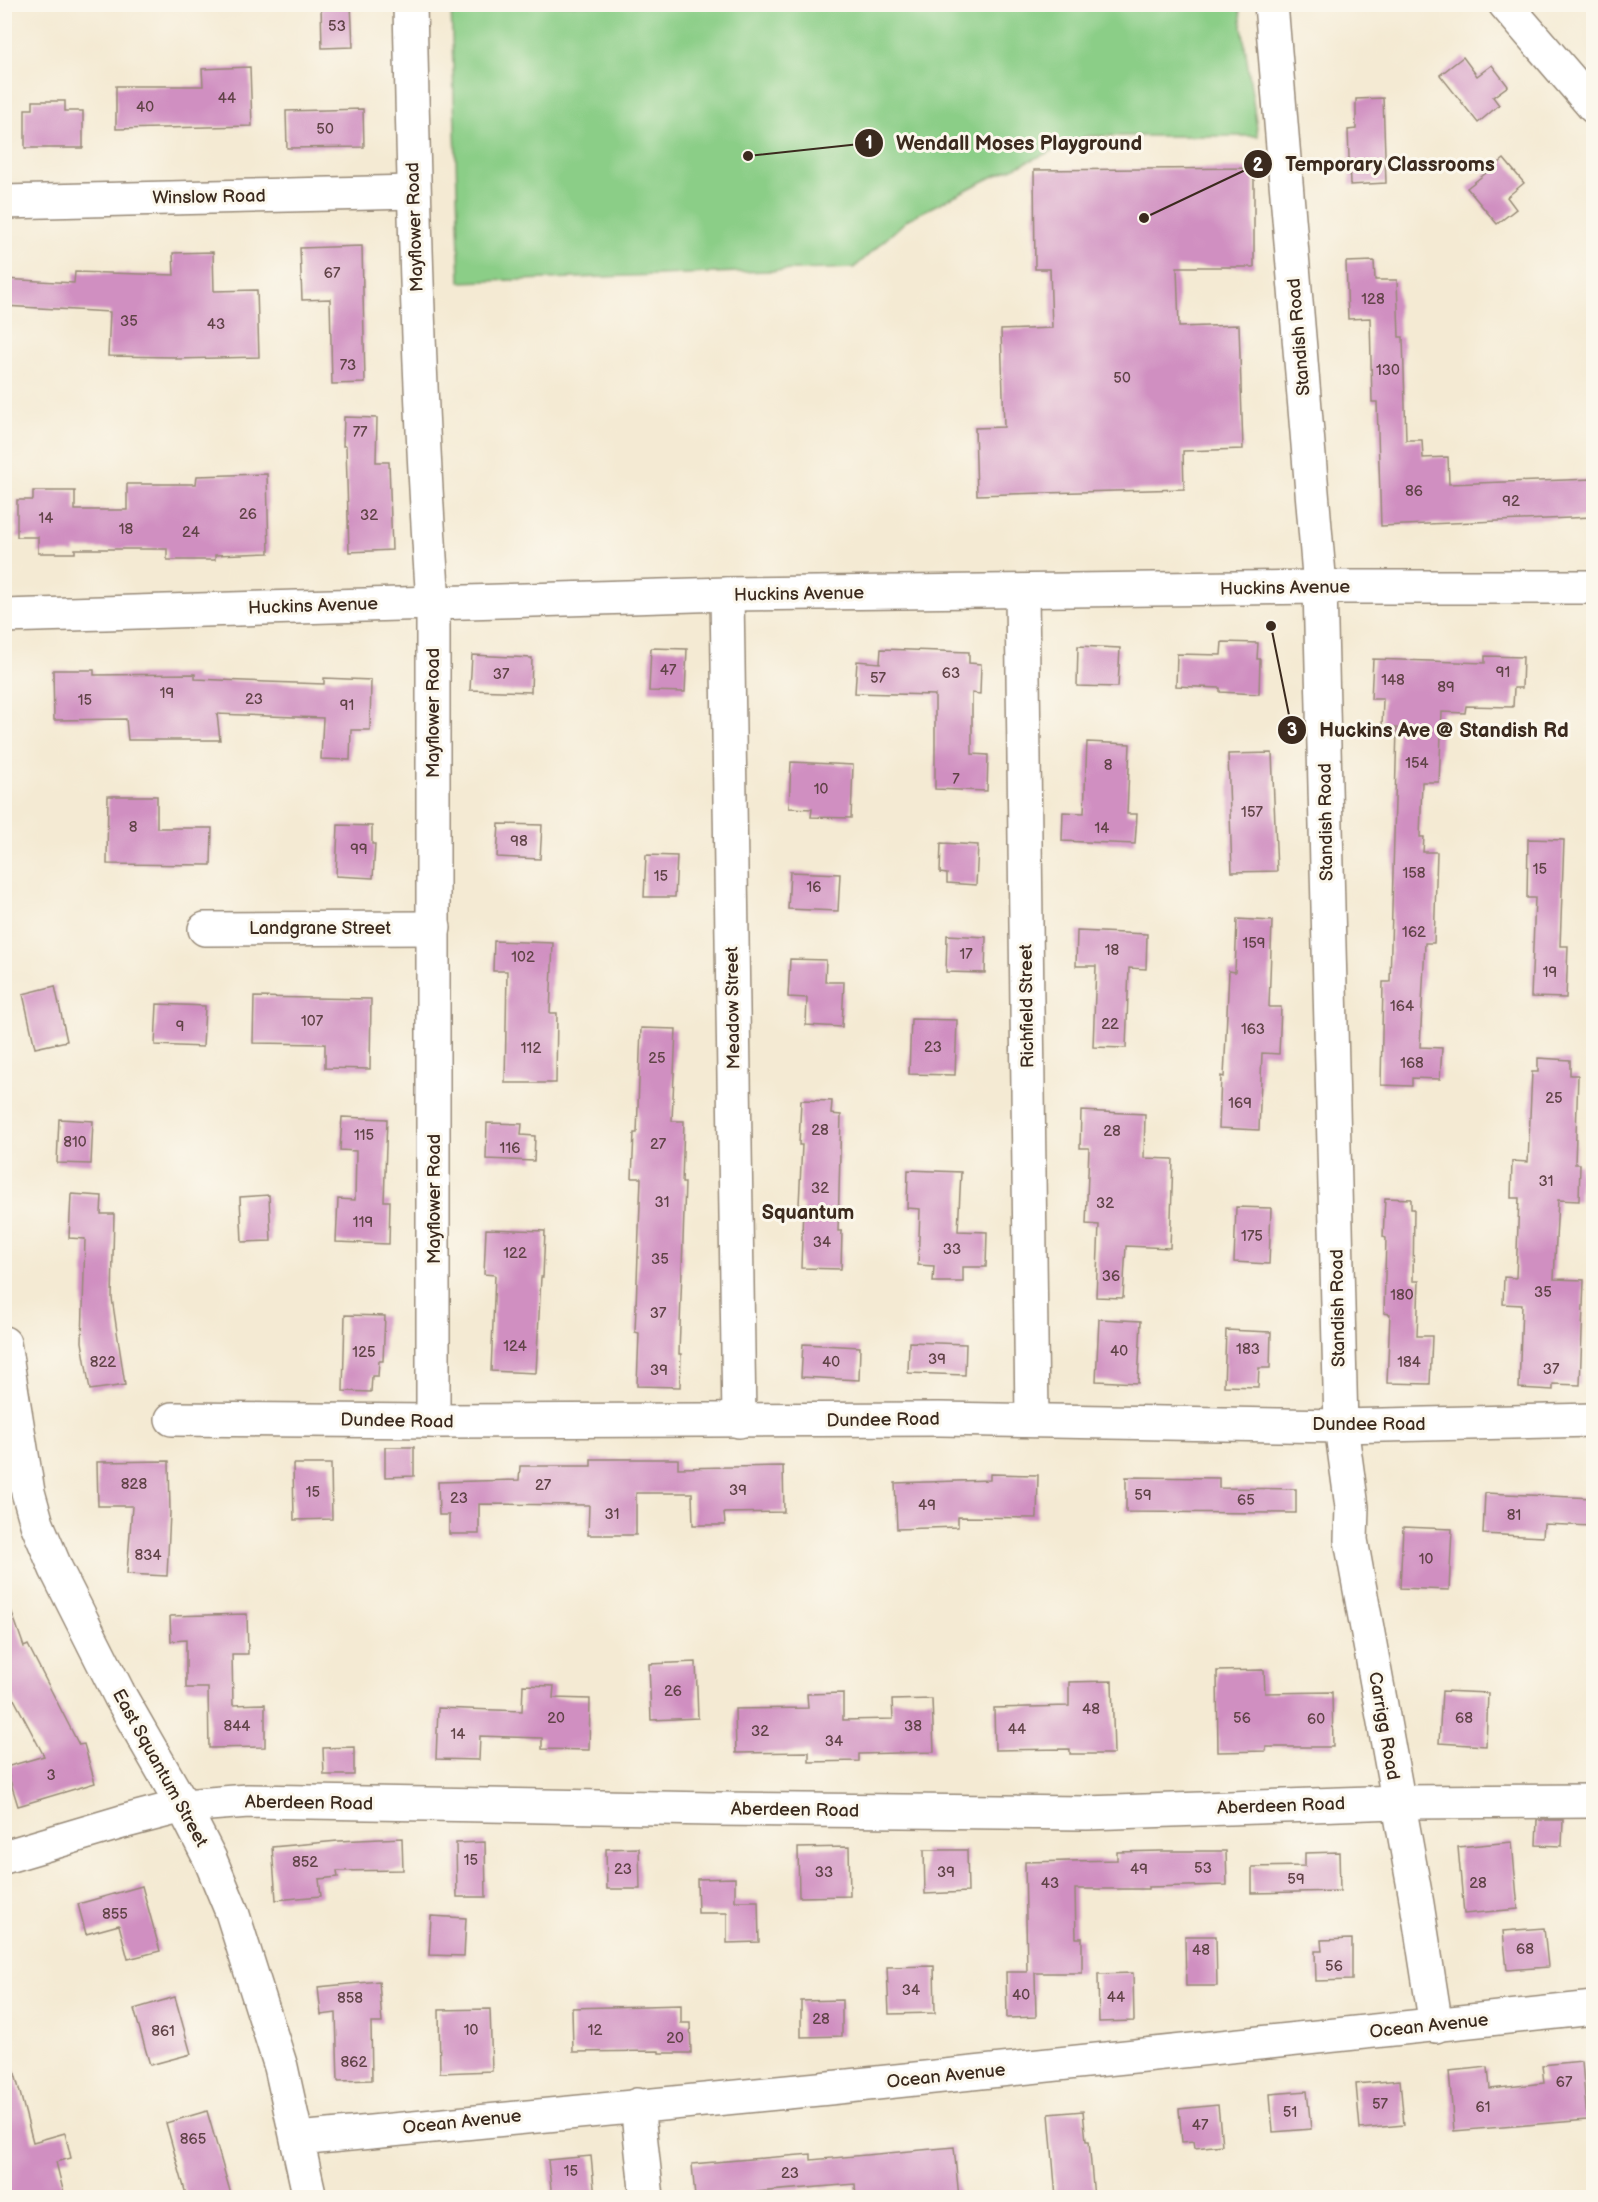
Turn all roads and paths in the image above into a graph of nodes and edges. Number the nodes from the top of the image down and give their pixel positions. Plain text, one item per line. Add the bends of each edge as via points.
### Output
1 (410, 4) edge
2 (1271, 4) edge
3 (1505, 4) edge
4 (1593, 107) edge
5 (413, 192) junction
6 (4, 202) edge
7 (1593, 586) edge
8 (1320, 587) junction
9 (1022, 592) junction
10 (727, 594) junction
11 (433, 602) junction
12 (4, 616) edge
13 (434, 927) junction
14 (205, 929) dead end
15 (4, 1342) edge
16 (172, 1419) dead end
17 (1032, 1420) junction
18 (1593, 1420) edge
19 (433, 1421) junction
20 (739, 1421) junction
21 (1341, 1426) junction
22 (1397, 1802) junction
23 (1593, 1802) edge
24 (183, 1806) junction
25 (4, 1857) edge
26 (1593, 2008) edge
27 (1436, 2026) junction
28 (637, 2105) junction
29 (298, 2139) junction
30 (310, 2198) edge
31 (647, 2198) edge

1 - 5 street, Mayflower Road
2 - 8 street, Standish Road
3 - 4 street
5 - 6 street, Winslow Road
5 - 11 street, Mayflower Road
7 - 8 street, Huckins Avenue
8 - 9 street, Huckins Avenue
8 - 21 street, Standish Road
9 - 10 street, Huckins Avenue
9 - 17 street, Richfield Street
10 - 11 street, Huckins Avenue
10 - 20 street, Meadow Street
11 - 12 street, Huckins Avenue
11 - 13 street, Mayflower Road
13 - 14 street, Landgrane Street
13 - 19 street, Mayflower Road
15 - 24 street, East Squantum Street via 28,1492 48,1553 120,1696
16 - 19 street, Dundee Road
17 - 20 street, Dundee Road
17 - 21 street, Dundee Road
18 - 21 street, Dundee Road
19 - 20 street, Dundee Road
21 - 22 street, Carrigg Road via 1353,1507 1351,1540
22 - 23 street, Aberdeen Road
22 - 24 street, Aberdeen Road via 1088,1813 248,1801
22 - 27 street, Carrigg Road
24 - 25 street, Aberdeen Road
24 - 29 street, East Squantum Street via 232,1912 281,2067
26 - 27 street, Ocean Avenue
27 - 28 street, Ocean Avenue
28 - 29 street, Ocean Avenue
28 - 31 street
29 - 30 street, East Squantum Street

